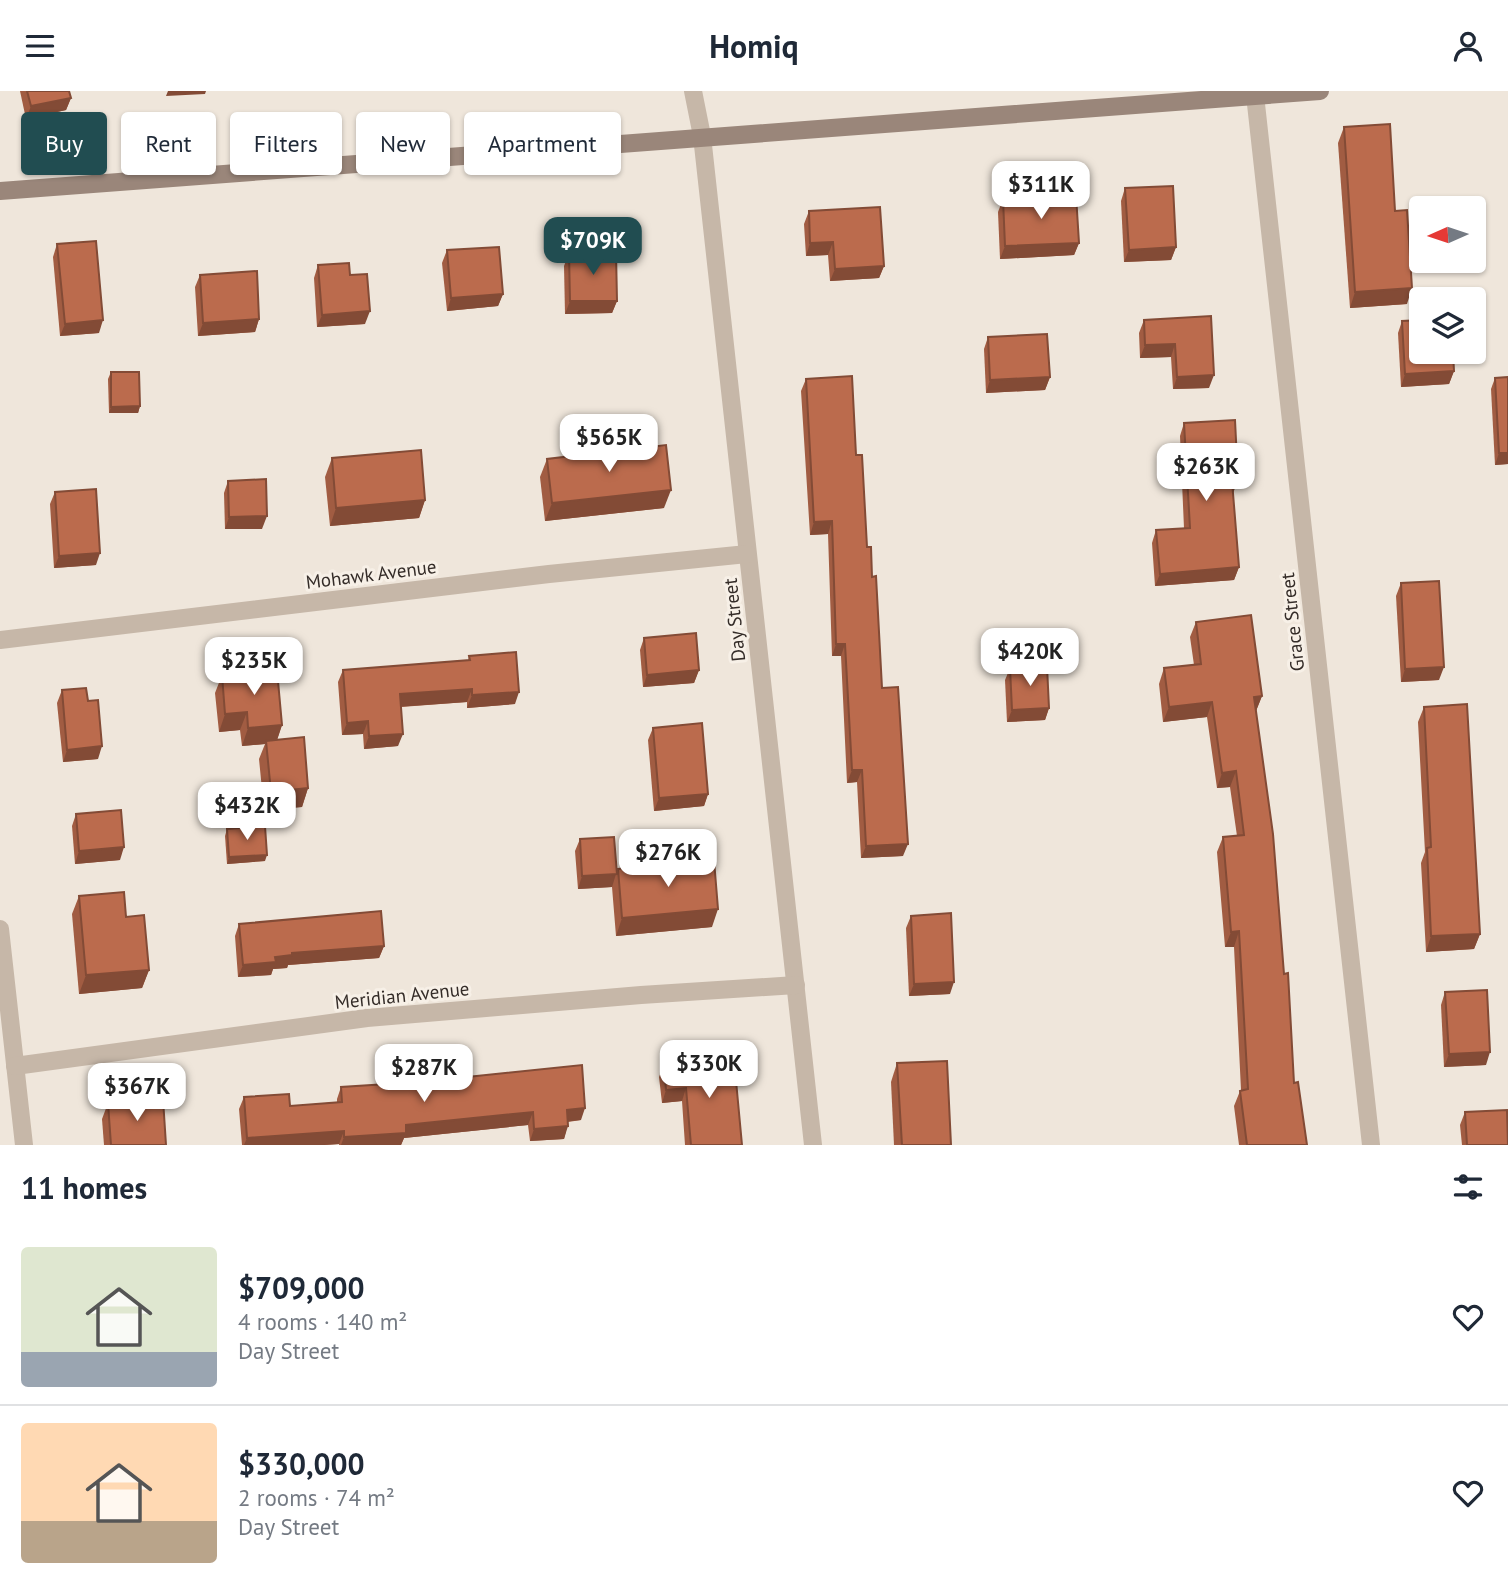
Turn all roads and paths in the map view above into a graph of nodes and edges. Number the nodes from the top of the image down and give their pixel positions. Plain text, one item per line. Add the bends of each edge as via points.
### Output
1 (693, 91) edge
2 (1320, 91) edge
3 (1255, 95) junction
4 (702, 137) junction
5 (0, 191) edge
6 (747, 554) junction
7 (0, 640) edge
8 (0, 929) edge
9 (796, 985) junction
10 (15, 1066) junction
11 (24, 1145) edge
12 (813, 1145) edge
13 (1371, 1145) edge

1 - 4 street, Day Street
2 - 3 main road
3 - 4 main road
3 - 13 street, Grace Street
4 - 5 main road
4 - 6 street, Day Street
6 - 7 street, Mohawk Avenue via 549,573
6 - 9 street, Day Street
8 - 10 street
9 - 10 street, Meridian Avenue via 367,1018
9 - 12 street, Day Street
10 - 11 street

